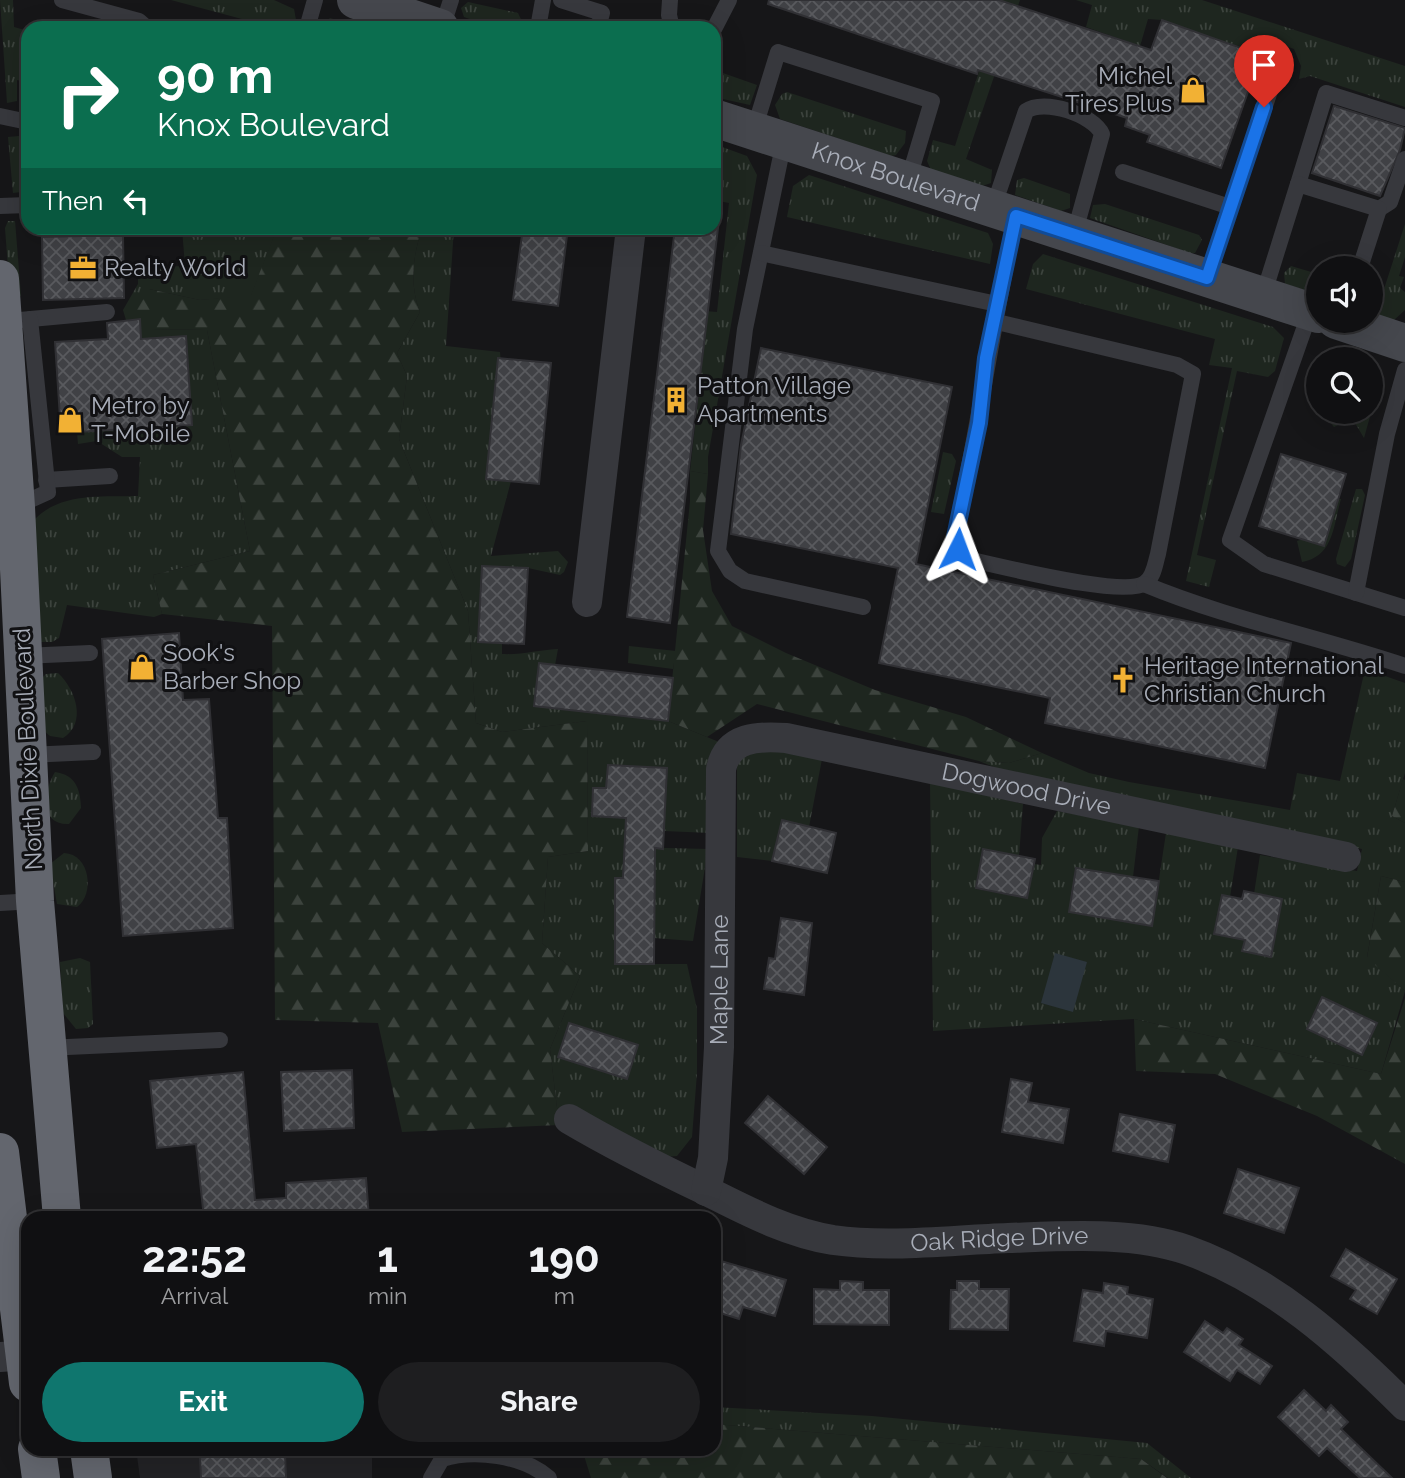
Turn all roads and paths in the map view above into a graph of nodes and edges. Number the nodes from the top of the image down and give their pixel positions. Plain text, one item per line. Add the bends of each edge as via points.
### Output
1 (62, 0) edge
2 (315, 0) edge
3 (356, 0) edge
4 (450, 0) edge
5 (543, 0) edge
6 (561, 0) edge
7 (670, 0) edge
8 (729, 0) edge
9 (117, 7) edge
10 (139, 21) edge
11 (309, 21) edge
12 (420, 21) edge
13 (443, 21) edge
14 (539, 21) edge
15 (600, 21) edge
16 (670, 21) edge
17 (718, 21) edge
18 (1273, 82) dead end
19 (0, 116) edge
20 (1405, 118) edge
21 (21, 120) edge
22 (721, 120) edge
23 (769, 136) junction
24 (1405, 159) edge
25 (1123, 172) dead end
26 (908, 181) junction
27 (1298, 184) junction
28 (21, 205) edge
29 (0, 206) edge
30 (1230, 208) junction
31 (1379, 209) junction
32 (1004, 213) junction
33 (630, 235) edge
34 (1073, 235) junction
35 (761, 253) junction
36 (1364, 256) edge
37 (1207, 278) junction
38 (0, 279) edge
39 (1262, 296) junction
40 (997, 304) junction
41 (1306, 310) edge
42 (107, 312) dead end
43 (11, 321) edge
44 (993, 321) junction
45 (1323, 333) edge
46 (1375, 333) edge
47 (1405, 343) edge
48 (1405, 370) edge
49 (18, 449) edge
50 (110, 477) dead end
51 (46, 480) junction
52 (8, 507) edge
53 (1144, 584) junction
54 (1356, 593) junction
55 (587, 602) dead end
56 (863, 607) dead end
57 (1405, 608) edge
58 (90, 653) dead end
59 (23, 656) junction
60 (1405, 666) edge
61 (93, 752) dead end
62 (28, 755) junction
63 (721, 769) joint
64 (1346, 857) dead end
65 (18, 902) edge
66 (220, 1041) dead end
67 (46, 1048) junction
68 (569, 1119) dead end
69 (0, 1152) edge
70 (706, 1191) junction
71 (2, 1198) edge
72 (61, 1211) edge
73 (20, 1362) edge
74 (1405, 1406) edge
75 (38, 1456) edge
76 (90, 1456) edge
77 (452, 1456) edge
78 (490, 1456) edge
79 (41, 1478) edge
80 (93, 1478) edge
81 (432, 1478) edge
82 (549, 1478) edge

1 - 9 lane
2 - 11 lane
3 - 12 main road
4 - 13 lane
5 - 14 lane
6 - 15 lane via 602,13
7 - 16 lane
8 - 17 lane
9 - 10 lane
18 - 30 lane
19 - 21 lane
20 - 27 lane via 1326,93
22 - 23 main road, Knox Boulevard
23 - 26 main road, Knox Boulevard
23 - 26 lane via 778,52 932,101
23 - 35 lane
24 - 31 lane via 1390,202
25 - 30 lane
26 - 32 main road, Knox Boulevard
27 - 31 lane
27 - 39 lane
28 - 29 lane
30 - 37 lane
31 - 36 lane
32 - 34 main road, Knox Boulevard
32 - 34 lane via 1026,111 1034,105 1048,106 1088,118 1098,124 1102,134
32 - 40 lane
33 - 55 street
34 - 37 main road, Knox Boulevard
35 - 40 lane
35 - 56 lane via 745,329 718,551 730,571 745,581
37 - 39 main road, Knox Boulevard
38 - 43 highway, North Dixie Boulevard
39 - 41 main road, Knox Boulevard
40 - 44 lane
42 - 43 lane
43 - 49 highway, North Dixie Boulevard
44 - 53 lane via 979,423 955,537 958,549 976,561 1119,589
44 - 53 lane via 1177,365 1193,374 1158,554 1152,577
45 - 54 lane via 1230,540 1264,564
46 - 47 main road, Knox Boulevard
48 - 54 lane via 1387,434
49 - 51 lane
49 - 52 highway, North Dixie Boulevard
50 - 51 lane
51 - 52 lane via 48,492
52 - 59 highway, North Dixie Boulevard
53 - 60 lane via 1186,602
54 - 57 lane
58 - 59 lane
59 - 62 highway, North Dixie Boulevard
61 - 62 lane
62 - 65 highway, North Dixie Boulevard
63 - 64 street, Dogwood Drive via 730,748 744,740 786,738
63 - 70 street, Maple Lane via 719,1047 713,1157
65 - 67 highway, North Dixie Boulevard
66 - 67 lane
67 - 72 highway, North Dixie Boulevard
68 - 70 street, Oak Ridge Drive
69 - 71 highway
70 - 74 street, Oak Ridge Drive via 778,1226 835,1240 1057,1236 1122,1238 1185,1249 1270,1291 1323,1331
71 - 73 highway
75 - 79 highway
76 - 80 highway
77 - 81 lane via 442,1459
78 - 82 lane via 538,1468

